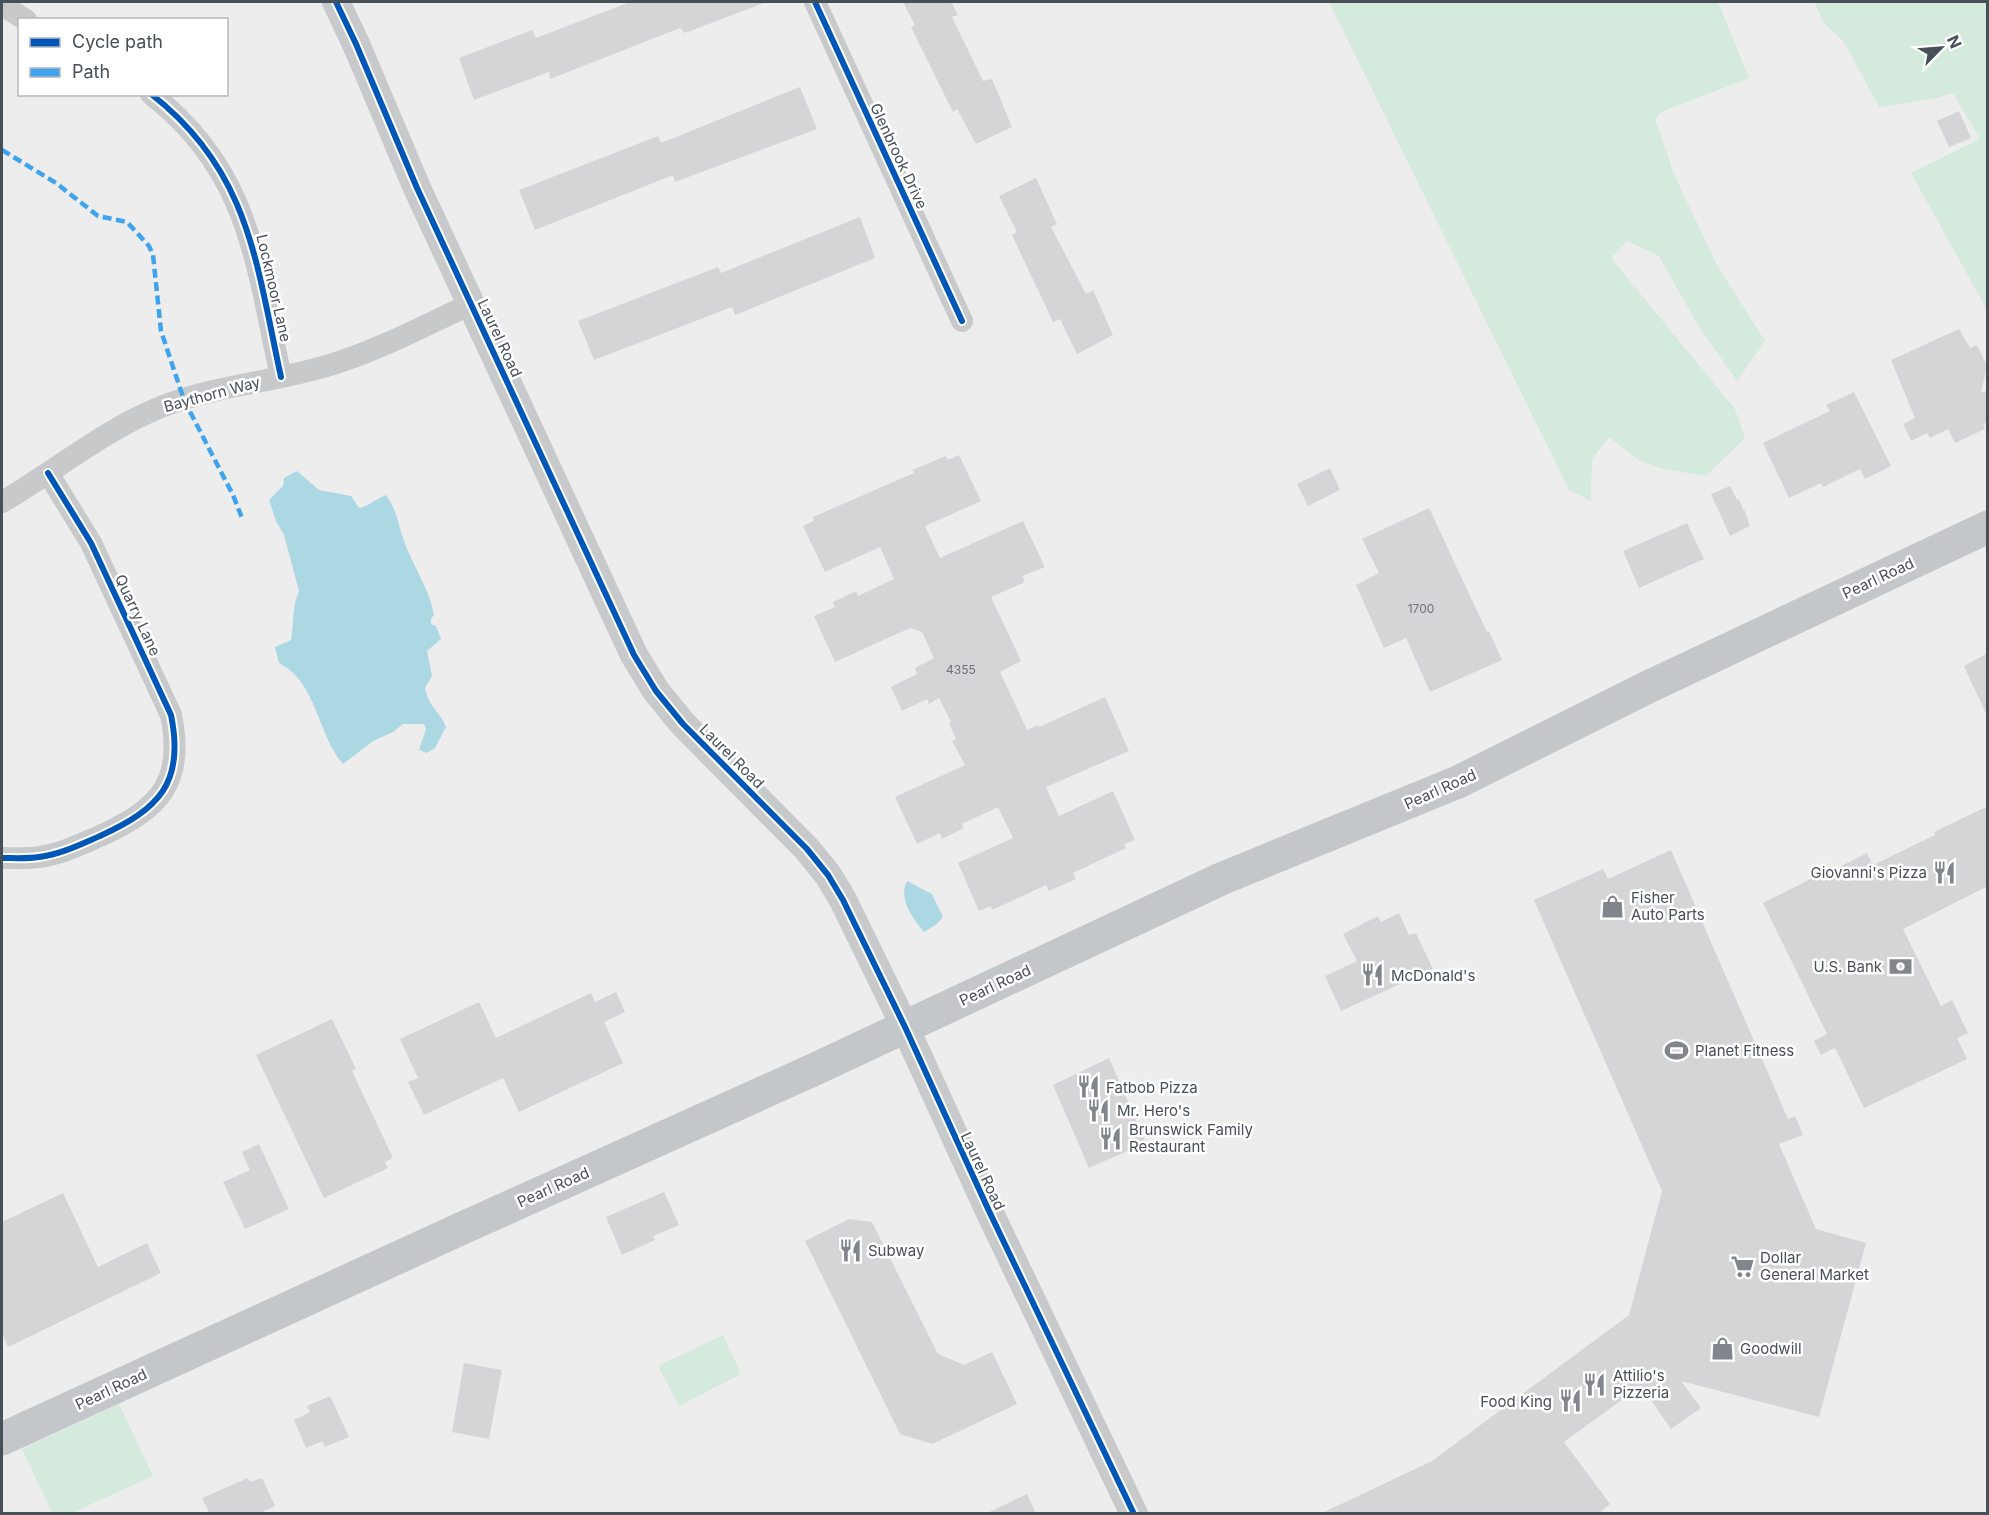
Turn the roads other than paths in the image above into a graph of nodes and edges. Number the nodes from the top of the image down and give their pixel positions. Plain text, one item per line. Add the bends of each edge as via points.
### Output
1 (336, 2) edge
2 (815, 2) edge
3 (2, 5) edge
4 (23, 18) edge
5 (154, 96) edge
6 (471, 304) junction
7 (962, 321) dead end
8 (282, 377) junction
9 (48, 473) junction
10 (2, 502) edge
11 (1988, 527) edge
12 (2, 858) edge
13 (905, 1027) junction
14 (2, 1439) edge
15 (1134, 1514) edge

1 - 6 street, Laurel Road
2 - 7 street, Glenbrook Drive
3 - 4 street
5 - 8 street, Lockmoor Lane via 196,135 235,197 253,249
6 - 8 street, Baythorn Way via 371,350
6 - 13 street, Laurel Road via 634,655 682,724 828,875
8 - 9 street, Baythorn Way via 162,407 129,422
9 - 10 street, Baythorn Way
9 - 12 street, Quarry Lane via 91,543 171,715 175,757 160,795 128,823 63,852 36,858
11 - 13 main road, Pearl Road via 1458,782 1221,879
13 - 14 main road, Pearl Road
13 - 15 street, Laurel Road via 988,1211

